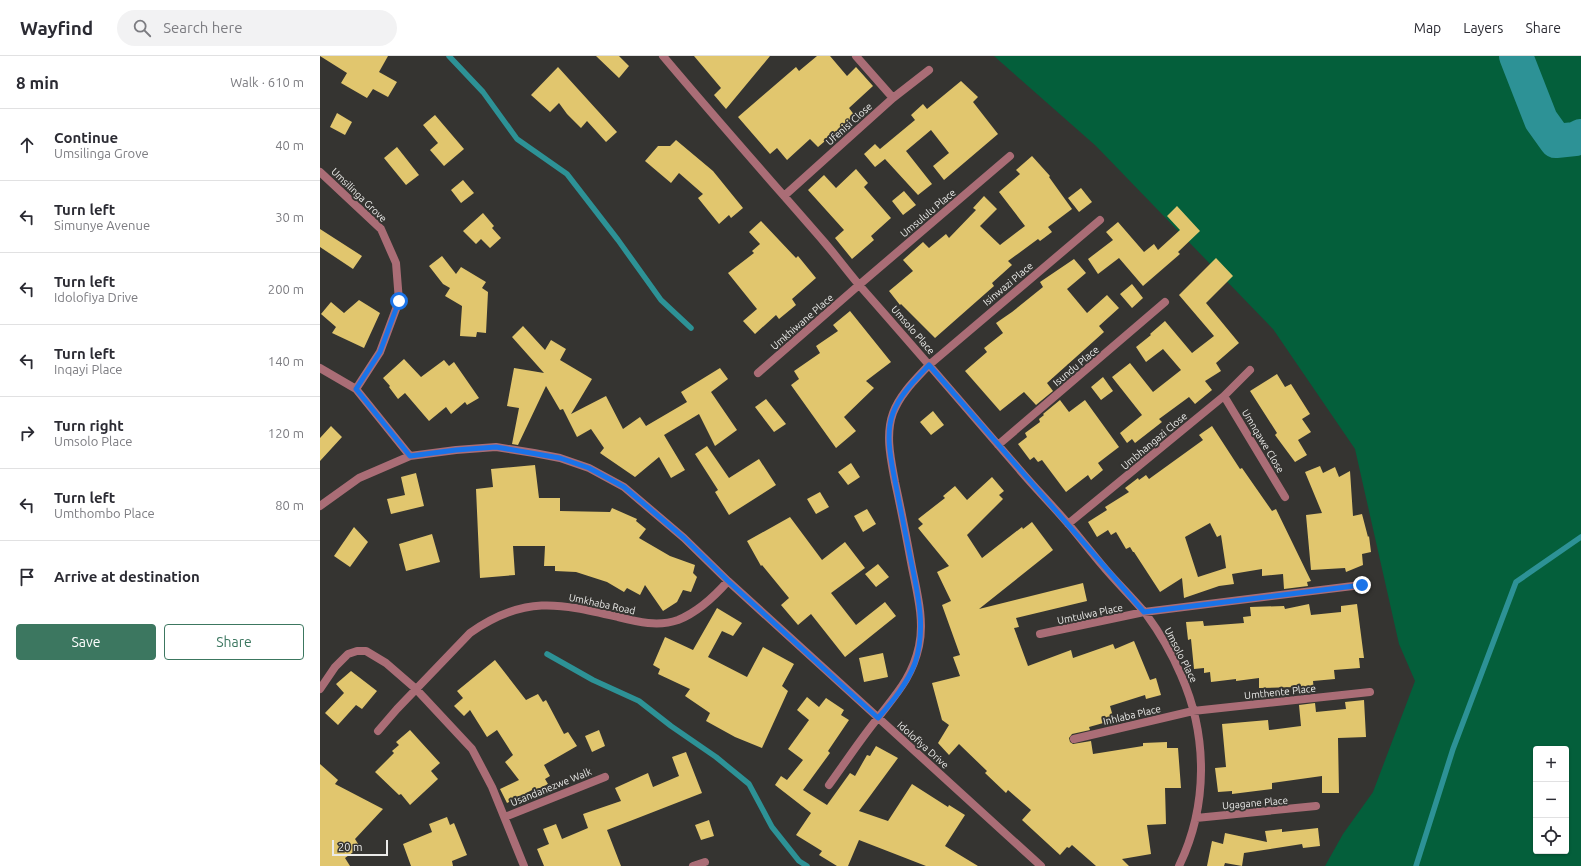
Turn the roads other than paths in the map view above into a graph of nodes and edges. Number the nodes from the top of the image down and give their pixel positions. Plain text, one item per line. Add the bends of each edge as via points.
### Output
1 (663, 56) edge
2 (856, 56) edge
3 (929, 70) dead end
4 (893, 98) junction
5 (1010, 156) dead end
6 (320, 172) edge
7 (784, 196) junction
8 (1100, 220) dead end
9 (859, 285) junction
10 (1165, 302) dead end
11 (929, 365) junction
12 (320, 368) edge
13 (1250, 370) dead end
14 (758, 374) dead end
15 (356, 389) junction
16 (1224, 396) junction
17 (998, 445) junction
18 (410, 456) junction
19 (1284, 496) dead end
20 (320, 506) edge
21 (1068, 524) junction
22 (728, 581) junction
23 (1362, 585) dead end
24 (1144, 612) junction
25 (1040, 634) dead end
26 (320, 689) edge
27 (416, 689) junction
28 (1370, 692) dead end
29 (1194, 711) junction
30 (878, 718) junction
31 (378, 731) dead end
32 (1074, 739) dead end
33 (605, 776) dead end
34 (829, 785) dead end
35 (1316, 806) dead end
36 (505, 817) junction
37 (1196, 818) junction
38 (705, 862) dead end
39 (524, 866) edge
40 (693, 866) edge
41 (1041, 866) edge
42 (1179, 866) edge

1 - 7 street, Umsolo Place
2 - 4 street
3 - 4 street, Ufenisi Close
4 - 7 street, Ufenisi Close
5 - 9 street, Umsululu Place
6 - 15 street, Umsilinga Grove via 381,229 396,264 399,301 380,352
7 - 9 street, Umsolo Place
8 - 11 street, Isinwazi Place
9 - 11 street, Umsolo Place
9 - 14 street, Umkhiwane Place
10 - 17 street, Isundu Place
11 - 17 street, Umsolo Place
11 - 30 street, Isinwazi Place via 911,384 893,414 889,446 919,602 919,645 914,664 904,684
12 - 15 street
13 - 16 street, Umbhangazi Close
15 - 18 street
16 - 19 street, Umnqawe Close
16 - 21 street, Umbhangazi Close
17 - 21 street, Umsolo Place
18 - 20 street, Idolofiya Drive via 359,478
18 - 22 street, Idolofiya Drive via 496,447 560,458 589,468 624,487 684,538
21 - 24 street, Umsolo Place
22 - 27 street, Umkhaba Road via 714,597 695,611 678,620 664,623 642,623 552,605 530,605 507,612 470,633
22 - 30 street, Idolofiya Drive
23 - 24 street, Umtulwa Place
24 - 25 street, Umtulwa Place
24 - 29 street, Umsolo Place via 1172,656
26 - 27 street via 335,667 348,654 356,651 366,651 374,655
27 - 31 street, Umkhaba Road
27 - 36 street via 472,750
28 - 29 street, Umthente Place
29 - 32 street, Inhlaba Place
29 - 37 street, Umsolo Place via 1202,777
30 - 34 street, Isinwazi Place
30 - 41 street, Idolofiya Drive
33 - 36 street, Usandanezwe Walk
35 - 37 street, Ugagane Place
36 - 39 street
37 - 42 street, Umsolo Place via 1188,847
38 - 40 street

